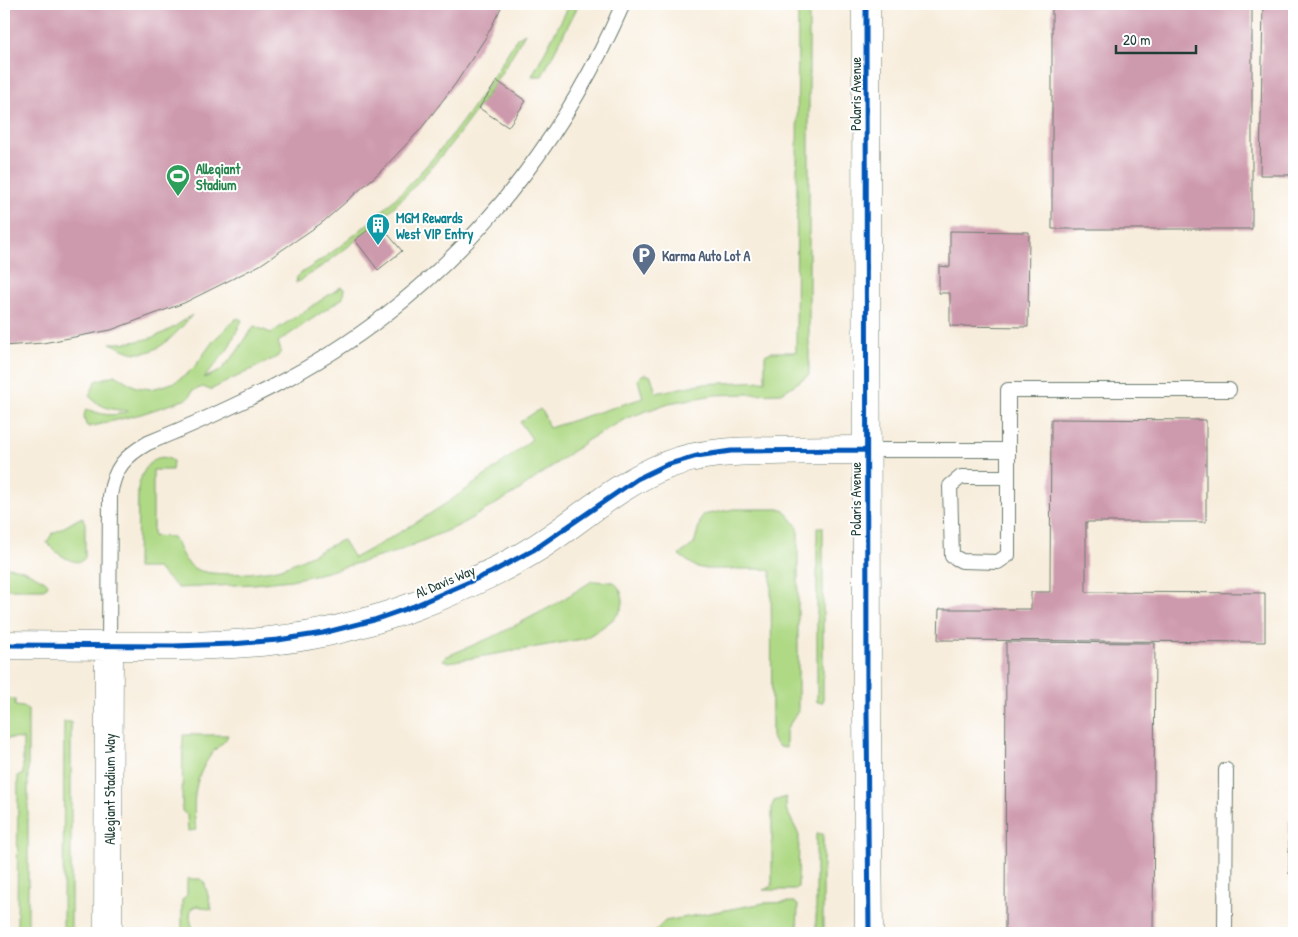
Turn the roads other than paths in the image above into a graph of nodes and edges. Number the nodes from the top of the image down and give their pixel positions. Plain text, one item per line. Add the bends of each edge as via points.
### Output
1 (623, 4) edge
2 (866, 4) edge
3 (1229, 390) dead end
4 (866, 450) junction
5 (1008, 450) junction
6 (1007, 477) junction
7 (4, 645) edge
8 (109, 646) junction
9 (1226, 770) dead end
10 (108, 933) edge
11 (869, 933) edge
12 (1225, 933) edge

1 - 8 lane via 588,76 537,159 480,227 439,269 384,316 346,343 254,396 148,443 124,460 112,483 110,496
2 - 4 street, Polaris Avenue
3 - 5 lane via 1008,390
4 - 5 lane
4 - 8 street, Al Davis Way via 731,451 666,465 637,478 536,549 453,591 374,620 278,640
4 - 11 street, Polaris Avenue
5 - 6 lane
6 - 6 lane via 1008,555 998,562 962,561 952,556 950,486 961,477
7 - 8 street, Al Davis Way
8 - 10 street, Allegiant Stadium Way
9 - 12 lane

